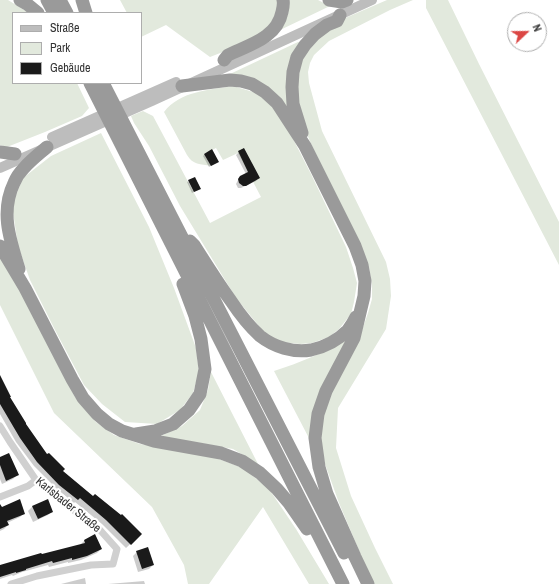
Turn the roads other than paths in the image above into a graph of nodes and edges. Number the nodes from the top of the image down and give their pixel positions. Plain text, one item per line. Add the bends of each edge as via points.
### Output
1 (20, 0) edge
2 (47, 0) edge
3 (60, 0) edge
4 (82, 0) edge
5 (283, 0) edge
6 (329, 0) edge
7 (347, 0) edge
8 (360, 0) edge
9 (372, 0) edge
10 (37, 12) edge
11 (53, 12) edge
12 (66, 12) edge
13 (86, 12) edge
14 (340, 15) junction
15 (224, 60) junction
16 (91, 84) edge
17 (103, 84) edge
18 (182, 86) junction
19 (107, 103) junction
20 (118, 126) junction
21 (305, 146) junction
22 (47, 147) junction
23 (0, 152) edge
24 (15, 154) junction
25 (0, 160) edge
26 (0, 168) edge
27 (177, 229) junction
28 (0, 246) edge
29 (172, 246) junction
30 (25, 288) junction
31 (362, 309) junction
32 (0, 426) edge
33 (134, 434) junction
34 (36, 480) junction
35 (0, 497) edge
36 (335, 568) junction
37 (11, 584) edge
38 (343, 584) edge
39 (359, 584) edge
40 (368, 584) edge

1 - 10 highway
2 - 11 highway
3 - 12 highway
4 - 13 highway
5 - 15 highway via 281,18 274,30 262,39 228,55
6 - 7 highway
8 - 15 main road via 230,60
9 - 14 main road
14 - 18 main road
14 - 21 highway via 337,21 315,34 297,57 293,72 293,104
15 - 24 main road
16 - 19 highway
17 - 19 highway
18 - 21 highway via 230,80 252,84 278,103
18 - 22 main road
19 - 20 highway
20 - 27 highway
20 - 29 highway
21 - 31 highway via 362,265 365,281
22 - 26 main road
22 - 30 highway via 16,178 7,203 8,234
23 - 24 highway
24 - 25 main road
27 - 31 highway via 194,245 242,316 260,336 275,346 306,351 321,348 348,329
27 - 39 highway
28 - 30 highway
29 - 33 highway via 172,262 195,316 201,339 205,369 200,394 189,410 173,424
29 - 36 highway
30 - 33 highway via 83,398 109,424
31 - 40 highway via 354,338 326,391 318,414 315,438 319,467 327,494
32 - 34 street, Karlsbader Straße
33 - 36 highway via 154,441 221,453 242,461 277,489
34 - 35 street via 28,486
34 - 37 street, Karlsbader Straße via 100,530 117,549 113,564 91,565
36 - 38 highway

